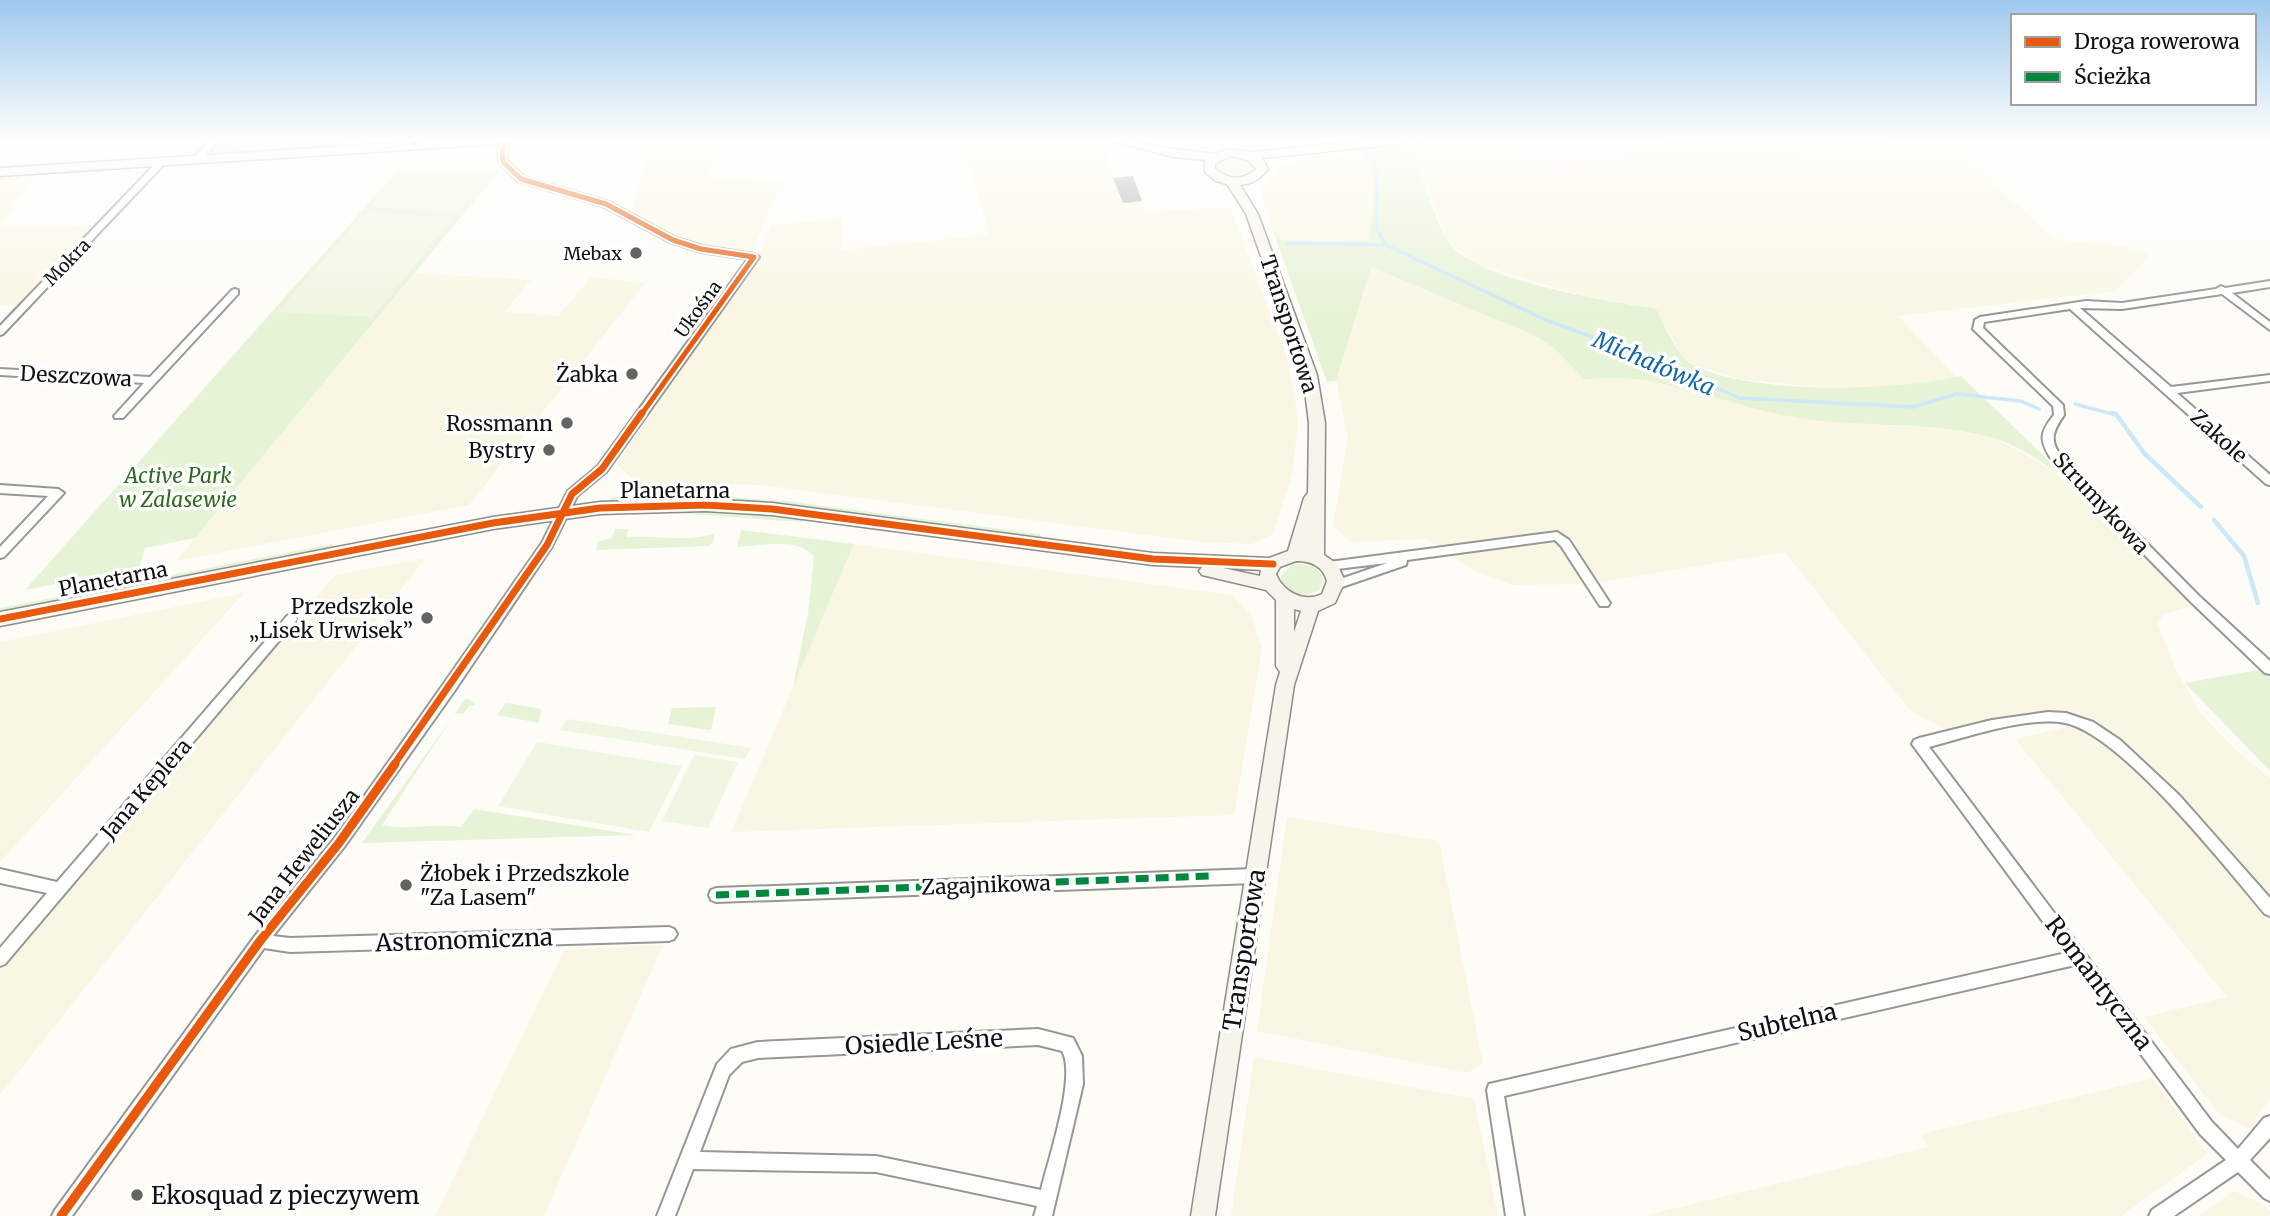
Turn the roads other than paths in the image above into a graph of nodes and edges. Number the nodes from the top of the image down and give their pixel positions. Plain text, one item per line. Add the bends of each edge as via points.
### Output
1 (129, 197) edge
2 (580, 197) edge
3 (1242, 197) edge
4 (1249, 197) edge
5 (1251, 210) junction
6 (2270, 284) edge
7 (2221, 289) junction
8 (235, 292) dead end
9 (2073, 306) junction
10 (2270, 327) edge
11 (0, 332) edge
12 (0, 372) edge
13 (2270, 378) edge
14 (152, 380) junction
15 (2169, 391) junction
16 (119, 416) dead end
17 (1317, 481) junction
18 (2270, 481) edge
19 (0, 489) edge
20 (565, 512) junction
21 (0, 554) edge
22 (1295, 555) junction
23 (1417, 557) junction
24 (1153, 559) junction
25 (1322, 562) junction
26 (1273, 564) junction
27 (1270, 584) junction
28 (1336, 585) junction
29 (1285, 600) junction
30 (1604, 603) dead end
31 (1312, 604) junction
32 (0, 619) edge
33 (291, 619) dead end
34 (2270, 669) edge
35 (1285, 685) junction
36 (0, 876) edge
37 (1255, 876) junction
38 (61, 889) junction
39 (716, 895) dead end
40 (2270, 909) edge
41 (669, 933) dead end
42 (260, 941) junction
43 (2080, 957) junction
44 (0, 959) edge
45 (1496, 1090) joint
46 (2270, 1124) edge
47 (687, 1160) junction
48 (2240, 1161) junction
49 (2270, 1192) edge
50 (1045, 1208) edge
51 (61, 1216) edge
52 (666, 1216) edge
53 (1203, 1216) edge
54 (1515, 1216) edge
55 (2158, 1216) edge

1 - 11 street, Mokra
2 - 20 street, Ukośna via 684,245 754,257 602,469 572,494
3 - 5 street, Transportowa
4 - 5 street, Transportowa
5 - 17 street, Transportowa via 1310,375 1317,424
6 - 7 street, Strumykowa
7 - 9 street, Strumykowa via 2122,306
7 - 10 street
8 - 14 street, Deszczowa
9 - 15 street, Zakole
9 - 34 street, Strumykowa via 1980,320 1978,329 2058,405 2059,415 2046,429 2045,442 2057,459
12 - 14 street, Deszczowa
13 - 15 street, Zakole
14 - 16 street, Deszczowa
15 - 18 street, Zakole
17 - 22 street, Transportowa
17 - 25 street, Transportowa
19 - 21 street via 58,493
20 - 24 street, Planetarna via 648,505 729,506
20 - 32 street, Planetarna
20 - 42 street, Jana Heweliusza via 527,575 339,843
22 - 25 street
22 - 26 street
23 - 25 street
23 - 28 street
23 - 30 street via 1557,536
24 - 26 street, Planetarna
24 - 27 street, Planetarna
25 - 28 street via 1334,573
26 - 27 street
27 - 29 street
28 - 31 street via 1326,599
29 - 31 street
29 - 35 street, Transportowa
31 - 35 street, Transportowa
33 - 38 street, Jana Keplera
35 - 37 street, Transportowa
36 - 38 street
37 - 39 street, Zagajnikowa
37 - 53 street, Transportowa
38 - 44 street, Jana Keplera
40 - 43 street, Romantyczna via 2128,755 2089,726 2069,718 2050,718 2000,724 1919,744
41 - 42 street, Astronomiczna via 290,946
42 - 51 street, Jana Heweliusza
43 - 45 street, Subtelna
43 - 48 street, Romantyczna via 2206,1128
45 - 54 street
46 - 48 street
47 - 50 street, Osiedle Leśne via 876,1164
47 - 50 street, Osiedle Leśne via 723,1070 730,1060 747,1052 1050,1038 1071,1049 1076,1066
47 - 52 street, Osiedle Leśne
48 - 49 street, Romantyczna
48 - 55 street

